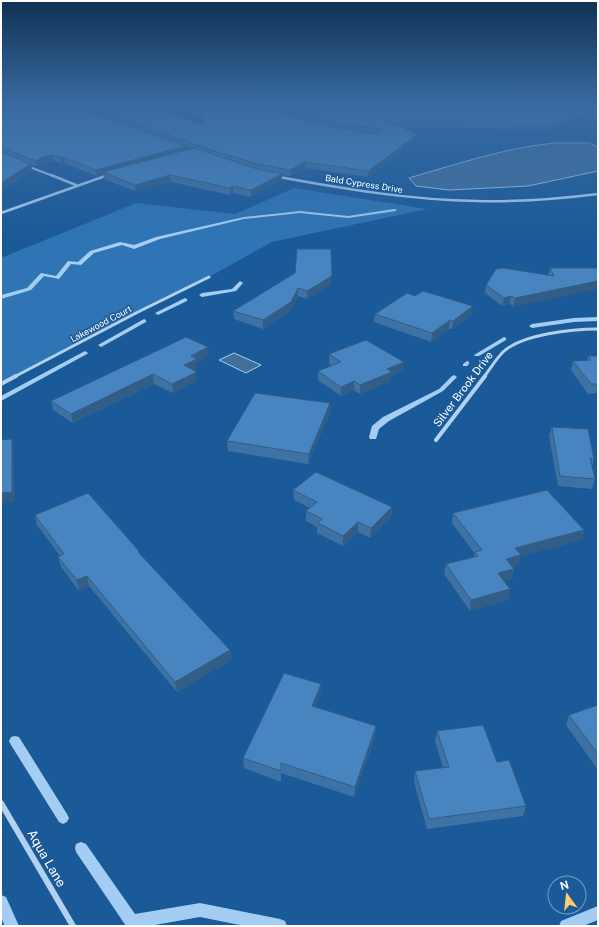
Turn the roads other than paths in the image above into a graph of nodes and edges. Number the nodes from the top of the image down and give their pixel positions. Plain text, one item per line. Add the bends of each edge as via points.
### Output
1 (23, 164) edge
2 (113, 173) edge
3 (278, 177) edge
4 (77, 185) junction
5 (598, 194) edge
6 (1, 213) edge
7 (209, 278) dead end
8 (598, 329) edge
9 (1, 384) edge
10 (436, 440) dead end
11 (1, 803) edge
12 (73, 926) edge

1 - 4 street
2 - 4 street
3 - 5 street, Bald Cypress Drive via 376,194 447,201 522,201
4 - 6 street
7 - 9 street, Lakewood Court
8 - 10 street, Silver Brook Drive via 576,329 545,335 520,342 503,352
11 - 12 street, Aqua Lane

